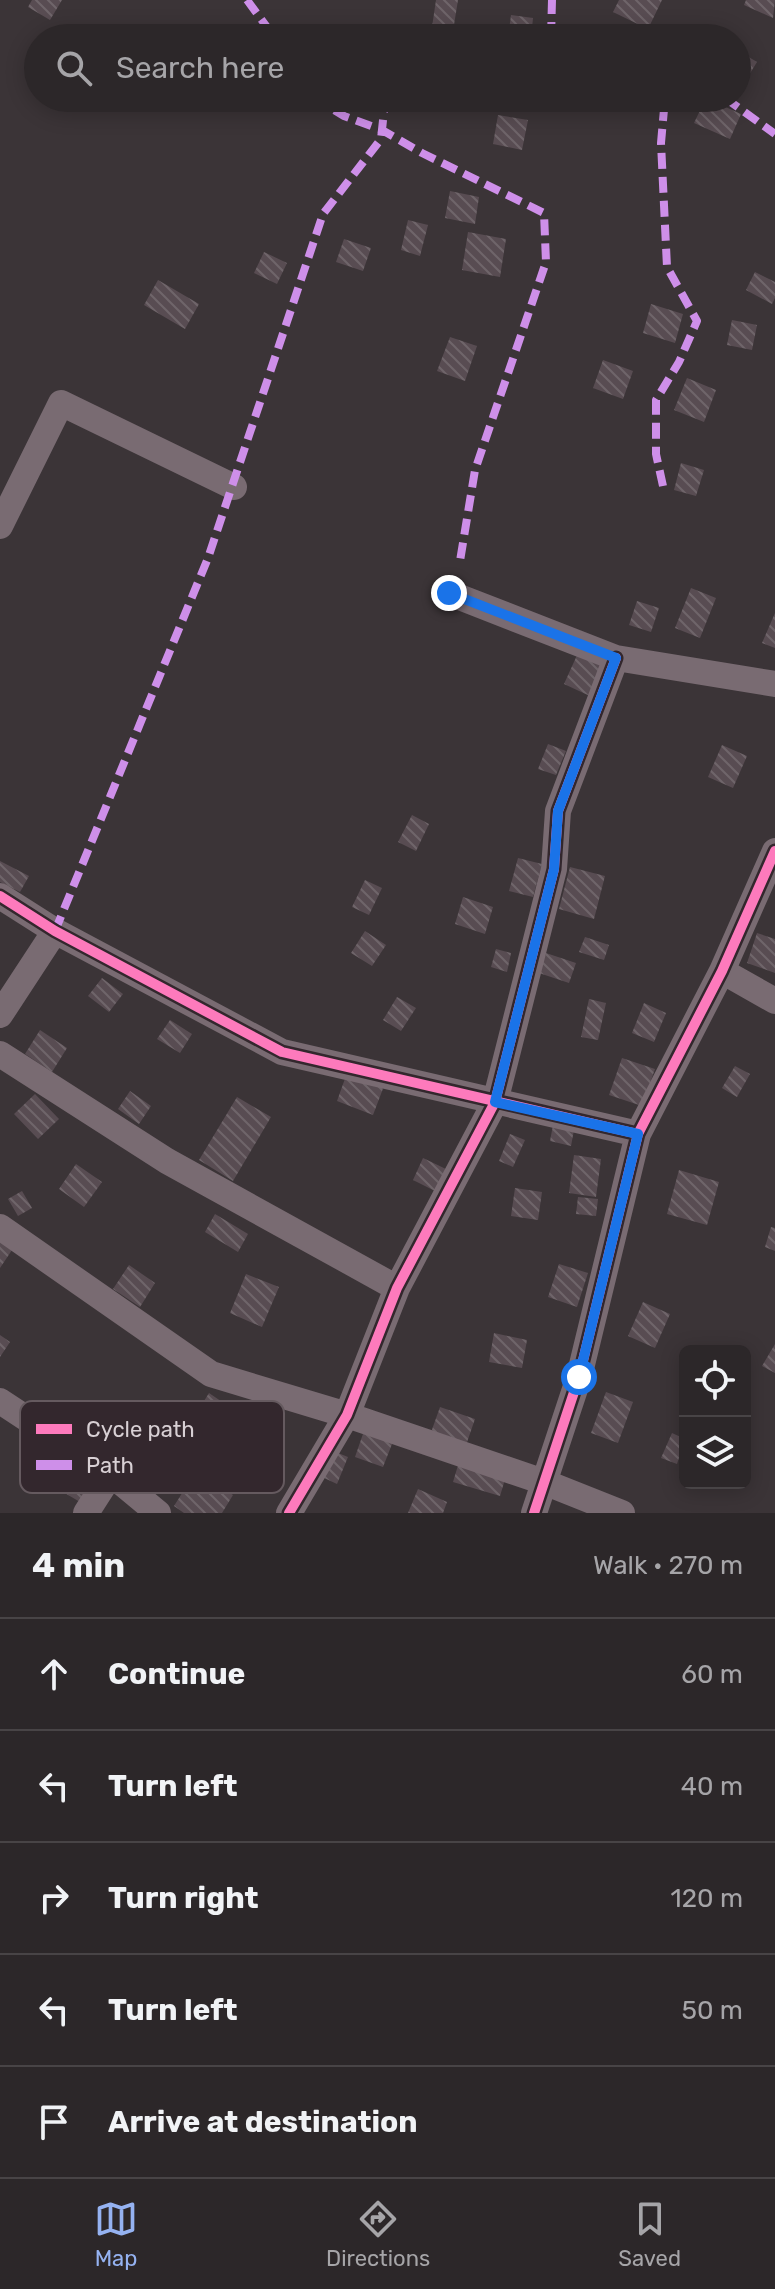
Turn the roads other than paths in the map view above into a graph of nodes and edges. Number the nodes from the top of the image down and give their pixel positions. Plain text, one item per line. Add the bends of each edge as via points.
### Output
1 (234, 487) dead end
2 (0, 526) edge
3 (449, 593) dead end
4 (616, 658) junction
5 (775, 684) edge
6 (775, 851) edge
7 (0, 896) edge
8 (55, 931) junction
9 (722, 971) junction
10 (775, 1001) edge
11 (0, 1015) edge
12 (0, 1054) edge
13 (495, 1102) junction
14 (638, 1134) junction
15 (0, 1227) edge
16 (397, 1288) junction
17 (0, 1401) edge
18 (20, 1414) edge
19 (347, 1415) junction
20 (544, 1482) junction
21 (99, 1493) edge
22 (134, 1493) edge
23 (86, 1513) edge
24 (158, 1513) edge
25 (289, 1513) edge
26 (534, 1513) edge
27 (622, 1513) edge

1 - 2 street via 61,403
3 - 4 street
4 - 5 street
4 - 13 street via 558,811 554,869
6 - 9 street
7 - 8 street
8 - 11 street
8 - 13 street via 282,1052
9 - 10 street
9 - 14 street
12 - 16 street via 167,1161
13 - 14 street
13 - 16 street
14 - 20 street via 579,1377
15 - 19 street via 211,1374
16 - 19 street
17 - 18 street
19 - 20 street
19 - 25 street
20 - 26 street
20 - 27 street
21 - 23 street
22 - 24 street

